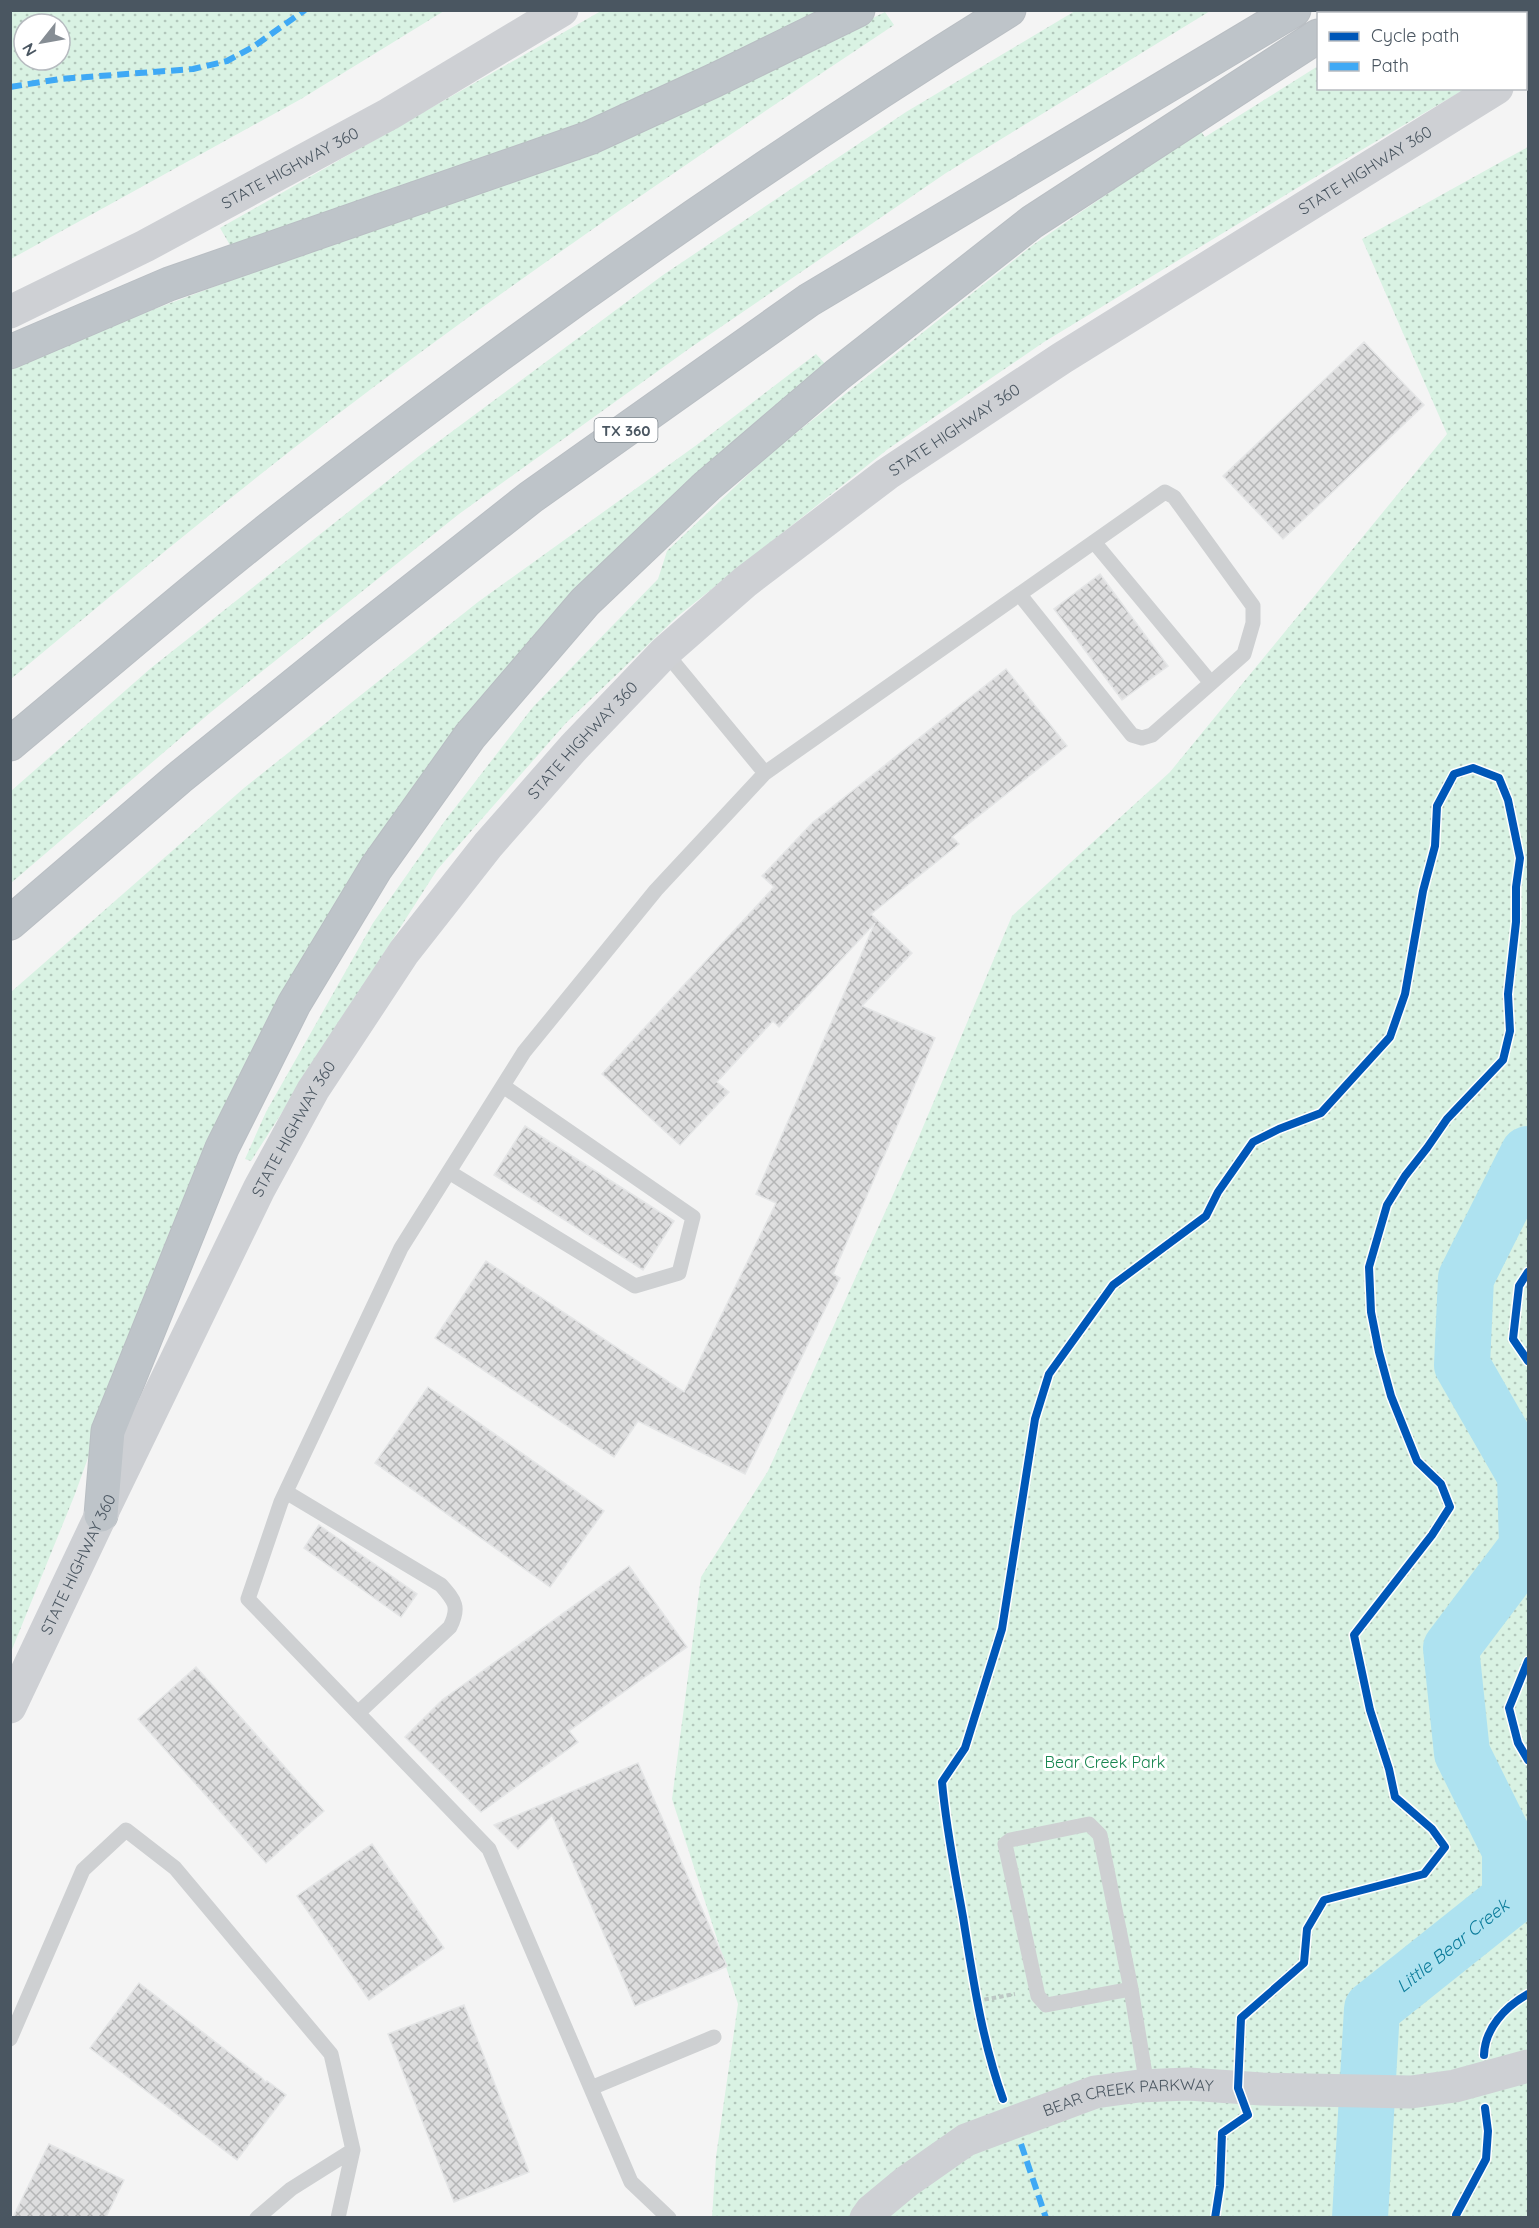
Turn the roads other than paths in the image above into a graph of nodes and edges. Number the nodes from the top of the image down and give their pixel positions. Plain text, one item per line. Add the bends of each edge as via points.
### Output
1 (562, 10) edge
2 (858, 10) edge
3 (1009, 10) edge
4 (1294, 10) edge
5 (1317, 37) edge
6 (1494, 90) edge
7 (10, 312) edge
8 (10, 351) edge
9 (1094, 542) junction
10 (1020, 595) junction
11 (665, 652) junction
12 (1211, 683) junction
13 (10, 744) edge
14 (765, 773) junction
15 (10, 923) edge
16 (503, 1086) junction
17 (449, 1172) junction
18 (286, 1492) junction
19 (101, 1515) junction
20 (10, 1707) edge
21 (358, 1713) junction
22 (1131, 1989) junction
23 (714, 2037) dead end
24 (10, 2040) edge
25 (1528, 2066) edge
26 (1147, 2086) junction
27 (591, 2088) junction
28 (353, 2150) junction
29 (257, 2217) edge
30 (339, 2217) edge
31 (669, 2217) edge
32 (866, 2217) edge

1 - 7 main road, STATE HIGHWAY 360 via 389,114 145,246
2 - 8 highway via 589,138 169,284
3 - 13 highway via 678,227 483,367 312,496
4 - 15 highway, TX 360 via 809,300 550,484 179,778
5 - 19 highway via 1032,222 837,375 707,486 585,602 470,736 376,868 294,1004 222,1148 108,1431
6 - 11 main road, STATE HIGHWAY 360 via 1062,357 887,474 745,582
9 - 10 lane
9 - 12 lane
9 - 12 lane via 1166,492 1174,498 1252,606 1253,622 1244,654
10 - 12 lane via 1132,735 1152,735
10 - 14 lane
11 - 14 lane
11 - 19 main road, STATE HIGHWAY 360 via 488,845 404,952 313,1090 259,1189
14 - 16 lane via 656,890 524,1052
16 - 17 lane
16 - 17 lane via 693,1217 680,1273 635,1286
17 - 18 lane via 401,1248
18 - 21 lane via 248,1599
18 - 21 lane via 441,1585 453,1599 457,1614 450,1627
19 - 20 main road, STATE HIGHWAY 360
21 - 27 lane via 489,1849
22 - 22 lane via 1046,2005 1038,1996 1005,1844 1089,1824 1100,1835
22 - 26 lane
23 - 27 lane
24 - 28 lane via 83,1870 126,1830 176,1868 331,2054
25 - 26 main road, BEAR CREEK PARKWAY via 1411,2092
26 - 32 main road, BEAR CREEK PARKWAY via 1095,2092 966,2140 906,2182
27 - 31 lane via 631,2182
28 - 29 lane via 291,2189
28 - 30 lane

